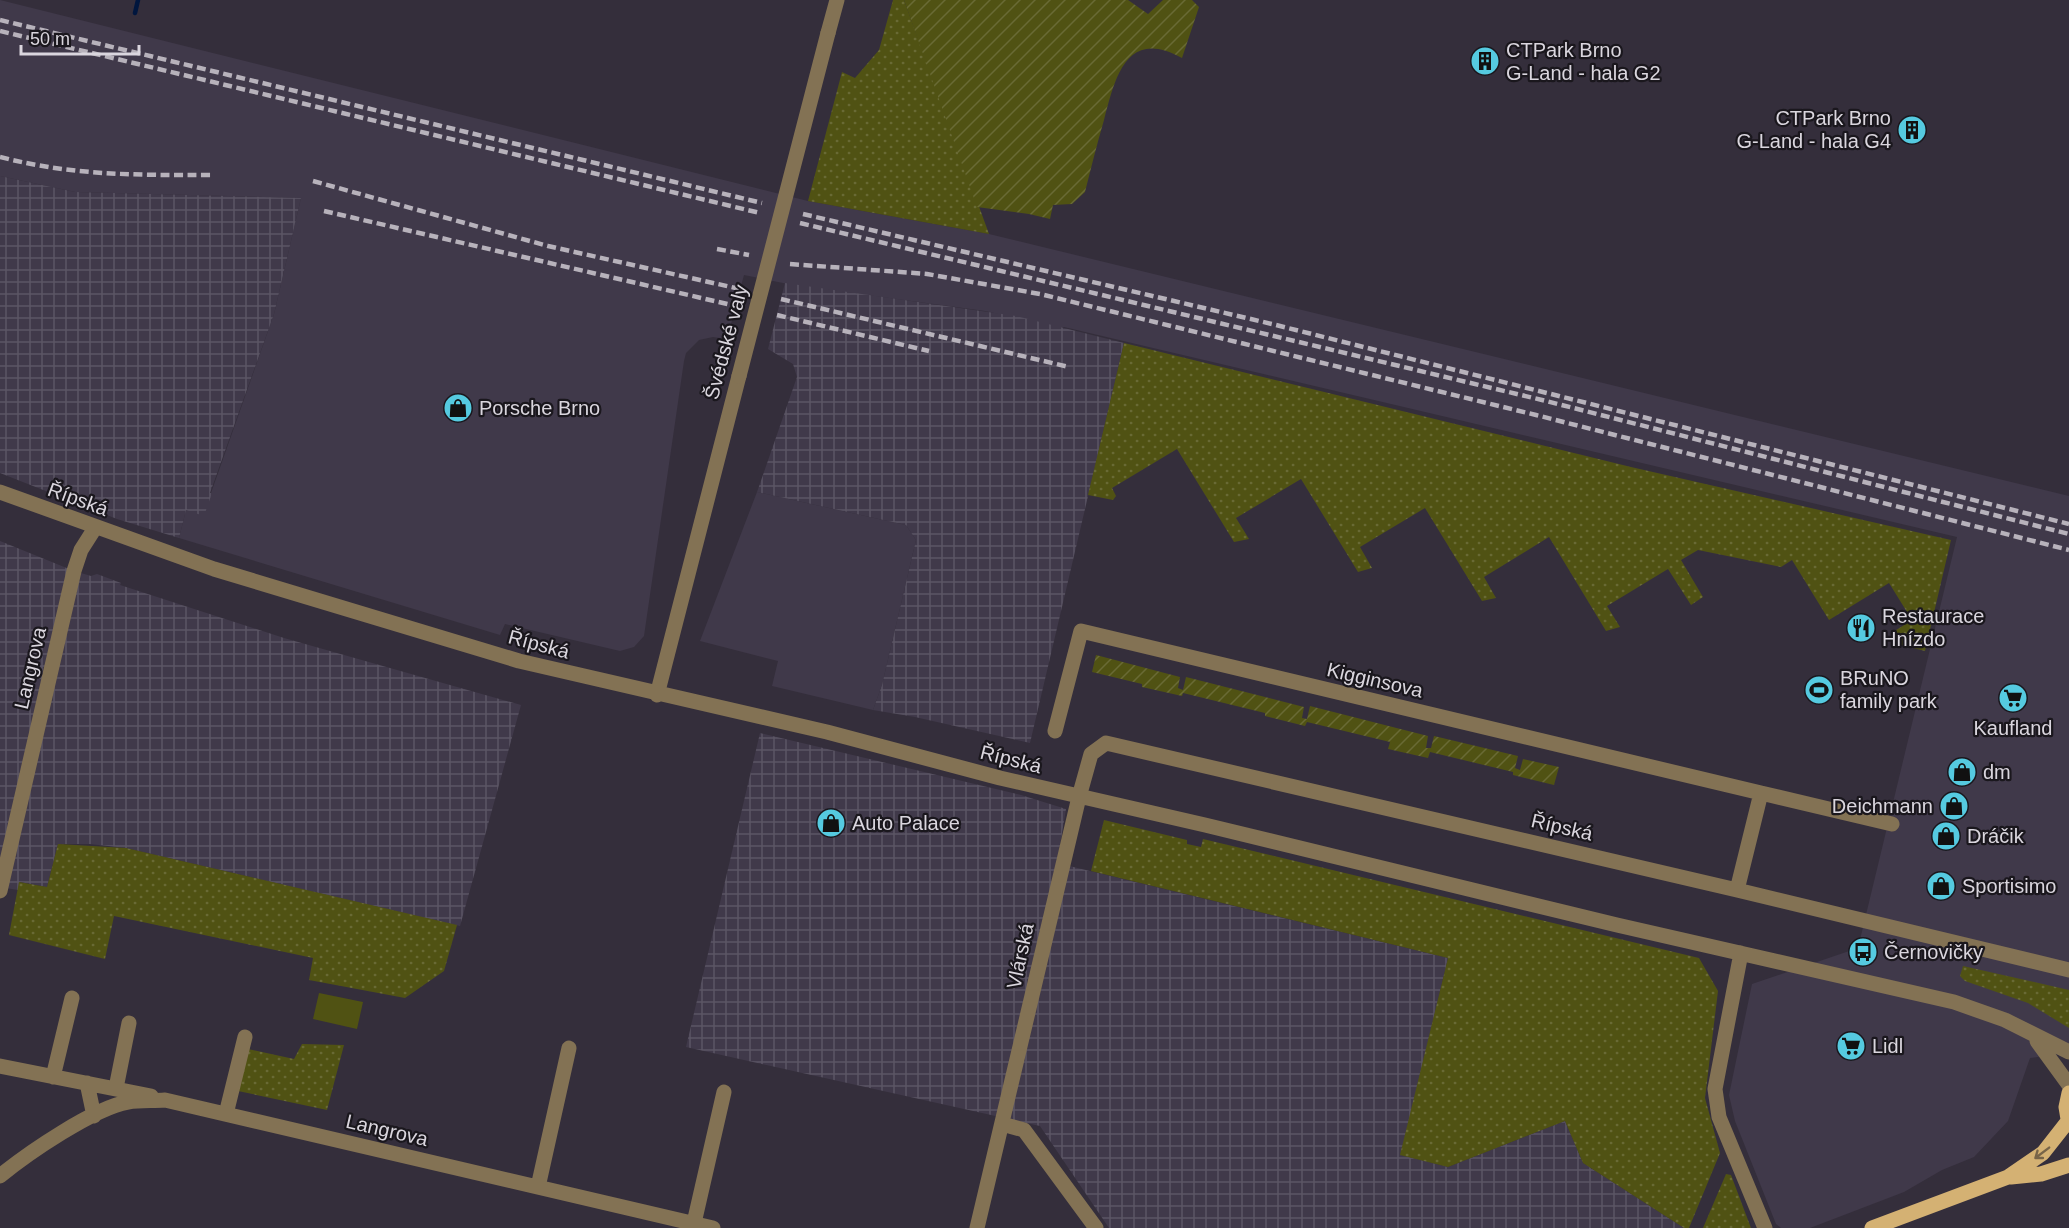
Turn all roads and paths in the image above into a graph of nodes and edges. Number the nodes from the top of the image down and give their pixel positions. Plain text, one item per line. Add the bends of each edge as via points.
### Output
1 (837, 0) edge
2 (0, 492) edge
3 (95, 528) junction
4 (657, 694) junction
5 (1055, 731) dead end
6 (1761, 793) junction
7 (1079, 797) junction
8 (1892, 824) dead end
9 (1737, 890) junction
10 (0, 891) edge
11 (1741, 953) junction
12 (2063, 969) edge
13 (72, 998) dead end
14 (129, 1023) dead end
15 (2030, 1032) junction
16 (245, 1037) dead end
17 (569, 1048) dead end
18 (2069, 1052) edge
19 (0, 1066) edge
20 (53, 1077) junction
21 (87, 1083) junction
22 (2069, 1085) edge
23 (116, 1088) junction
24 (724, 1092) dead end
25 (2069, 1093) edge
26 (165, 1100) junction
27 (226, 1114) junction
28 (94, 1116) junction
29 (2068, 1123) edge
30 (1002, 1124) junction
31 (2069, 1165) edge
32 (0, 1176) edge
33 (2008, 1177) junction
34 (538, 1187) junction
35 (694, 1223) junction
36 (713, 1228) edge
37 (977, 1228) edge
38 (1096, 1228) edge
39 (1765, 1228) edge
40 (1872, 1228) edge

1 - 4 street, Švédské valy, bridge
2 - 3 street, Řípská
3 - 4 street, Řípská via 444,640
3 - 10 street, Langrova via 74,571
4 - 7 street, Řípská via 827,732
5 - 6 street, Kigginsova via 1081,631
6 - 8 street, Kigginsova
6 - 9 street
7 - 9 street, Řípská via 1091,754 1112,742
7 - 11 street, Řípská
7 - 30 street, Vlárská
9 - 12 street, Řípská
11 - 15 street, Řípská via 1954,1002
11 - 39 street via 1715,1089 1719,1117
13 - 20 street
14 - 23 street
15 - 18 street, Řípská
15 - 22 street, Řípská
16 - 27 street
17 - 34 street
19 - 20 street, Langrova
20 - 21 street, Langrova
21 - 23 street, Langrova
21 - 28 street
23 - 26 street, Langrova
24 - 35 street
25 - 29 main road
26 - 27 street, Langrova
26 - 28 street, Langrova via 127,1102
27 - 34 street, Langrova
28 - 32 street, Langrova
29 -> 33 main road via 2043,1154
30 - 37 street, Vlárská
30 - 38 street via 1024,1130
31 - 33 main road
33 - 40 main road
34 - 35 street, Langrova
35 - 36 street, Langrova

